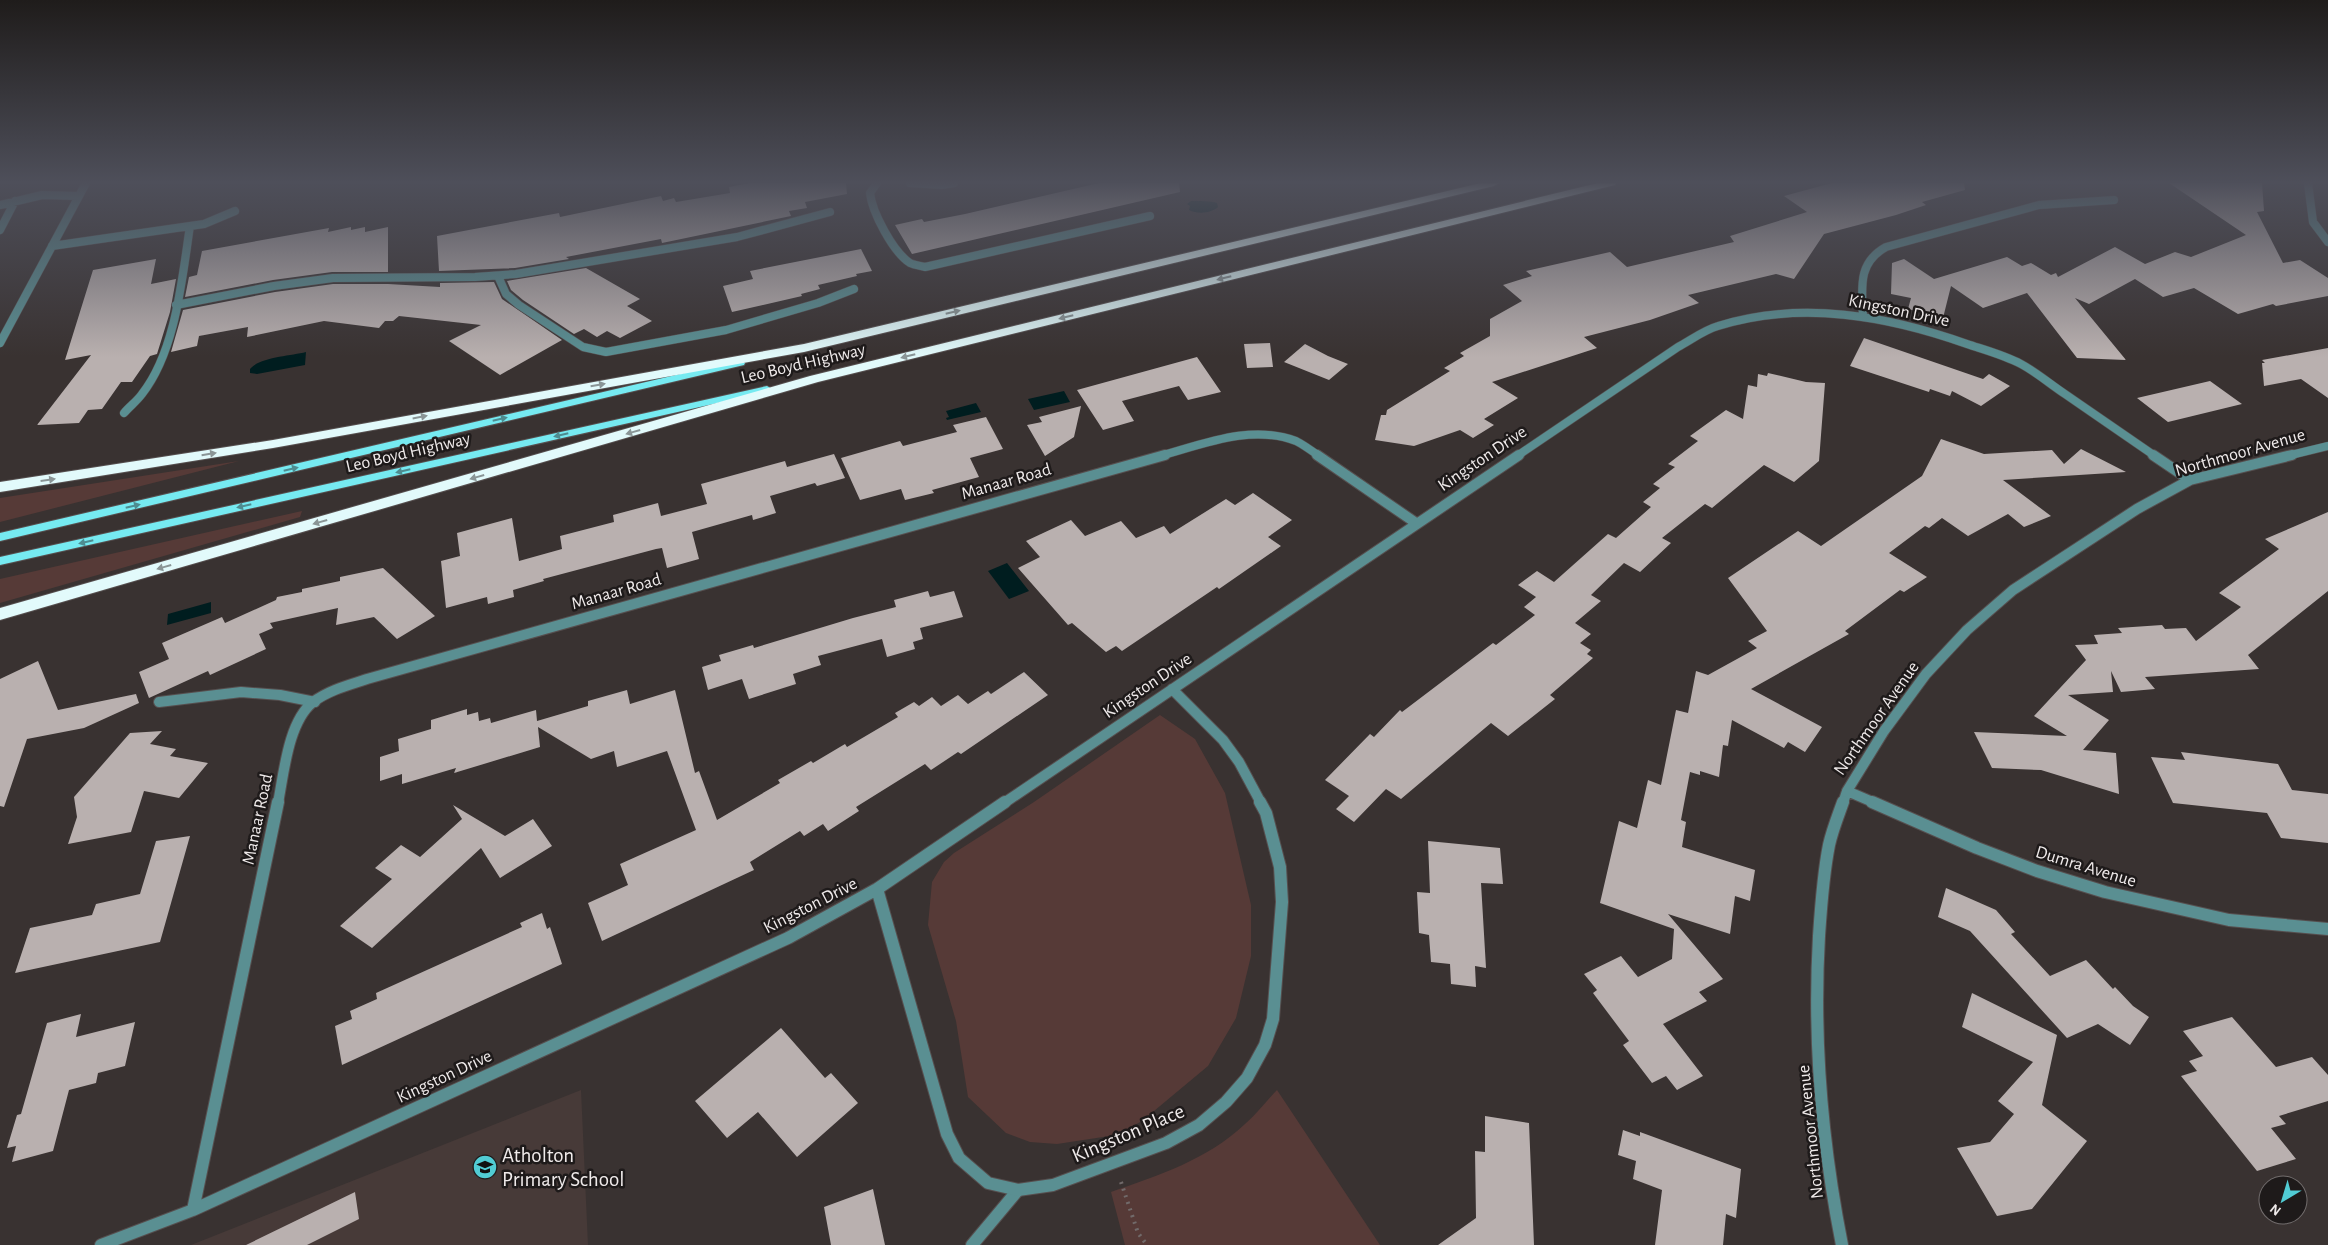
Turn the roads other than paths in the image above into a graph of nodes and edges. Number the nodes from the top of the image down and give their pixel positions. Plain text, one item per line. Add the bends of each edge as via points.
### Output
1 (55, 241) edge
2 (86, 241) edge
3 (187, 241) edge
4 (721, 241) edge
5 (890, 241) edge
6 (1039, 241) edge
7 (1251, 241) edge
8 (1375, 241) edge
9 (1907, 241) edge
10 (52, 246) junction
11 (498, 276) junction
12 (854, 289) dead end
13 (176, 305) junction
14 (1862, 317) junction
15 (0, 343) edge
16 (804, 348) junction
17 (814, 379) junction
18 (124, 413) dead end
19 (2328, 446) edge
20 (2190, 480) junction
21 (0, 487) edge
22 (1416, 522) junction
23 (0, 537) edge
24 (0, 561) edge
25 (0, 614) edge
26 (1172, 689) junction
27 (159, 702) dead end
28 (315, 702) junction
29 (1847, 791) junction
30 (878, 890) junction
31 (2328, 929) edge
32 (1018, 1190) junction
33 (193, 1210) junction
34 (102, 1245) edge
35 (972, 1245) edge
36 (1842, 1245) edge

1 - 10 street
2 - 10 street
3 - 13 street
4 - 11 street
5 - 6 street via 910,263 925,267
16 -> 7 highway, Leo Boyd Highway
8 -> 17 highway, Leo Boyd Highway
9 - 14 street via 1886,247 1868,262
10 - 15 street
11 - 12 street via 506,294 519,305 583,347 606,352 726,330
11 - 13 street via 431,279 366,276 310,280
13 - 18 street via 161,360 143,393
14 - 20 street, Kingston Drive via 1938,334 2021,364
14 - 22 street, Kingston Drive via 1798,313 1769,315 1716,327 1678,347
21 -> 16 highway via 272,444
23 -> 16 main road, Leo Boyd Highway
17 -> 24 main road, Leo Boyd Highway
17 -> 25 highway
19 - 20 street, Northmoor Avenue
20 - 29 street, Northmoor Avenue via 2144,504 2070,551 2014,590 1967,630 1926,674
22 - 26 street, Kingston Drive
22 - 28 street, Manaar Road via 1298,442 1279,435 1232,436 367,679 333,691
26 - 30 street, Kingston Drive
26 - 32 street, Kingston Place via 1223,740 1239,762 1266,813 1280,866 1282,902 1274,1019 1265,1046 1247,1078 1199,1125 1166,1143 1053,1185
27 - 28 street via 241,692
28 - 33 street, Manaar Road via 302,715 292,737
29 - 31 street, Dumra Avenue via 1977,848 2105,892 2229,920
29 - 36 street, Northmoor Avenue via 1829,844 1821,906 1816,992 1829,1170
30 - 32 street, Kingston Place via 947,1134 959,1158 988,1183
30 - 33 street, Kingston Drive via 788,938
32 - 35 street
33 - 34 street, Kingston Drive

